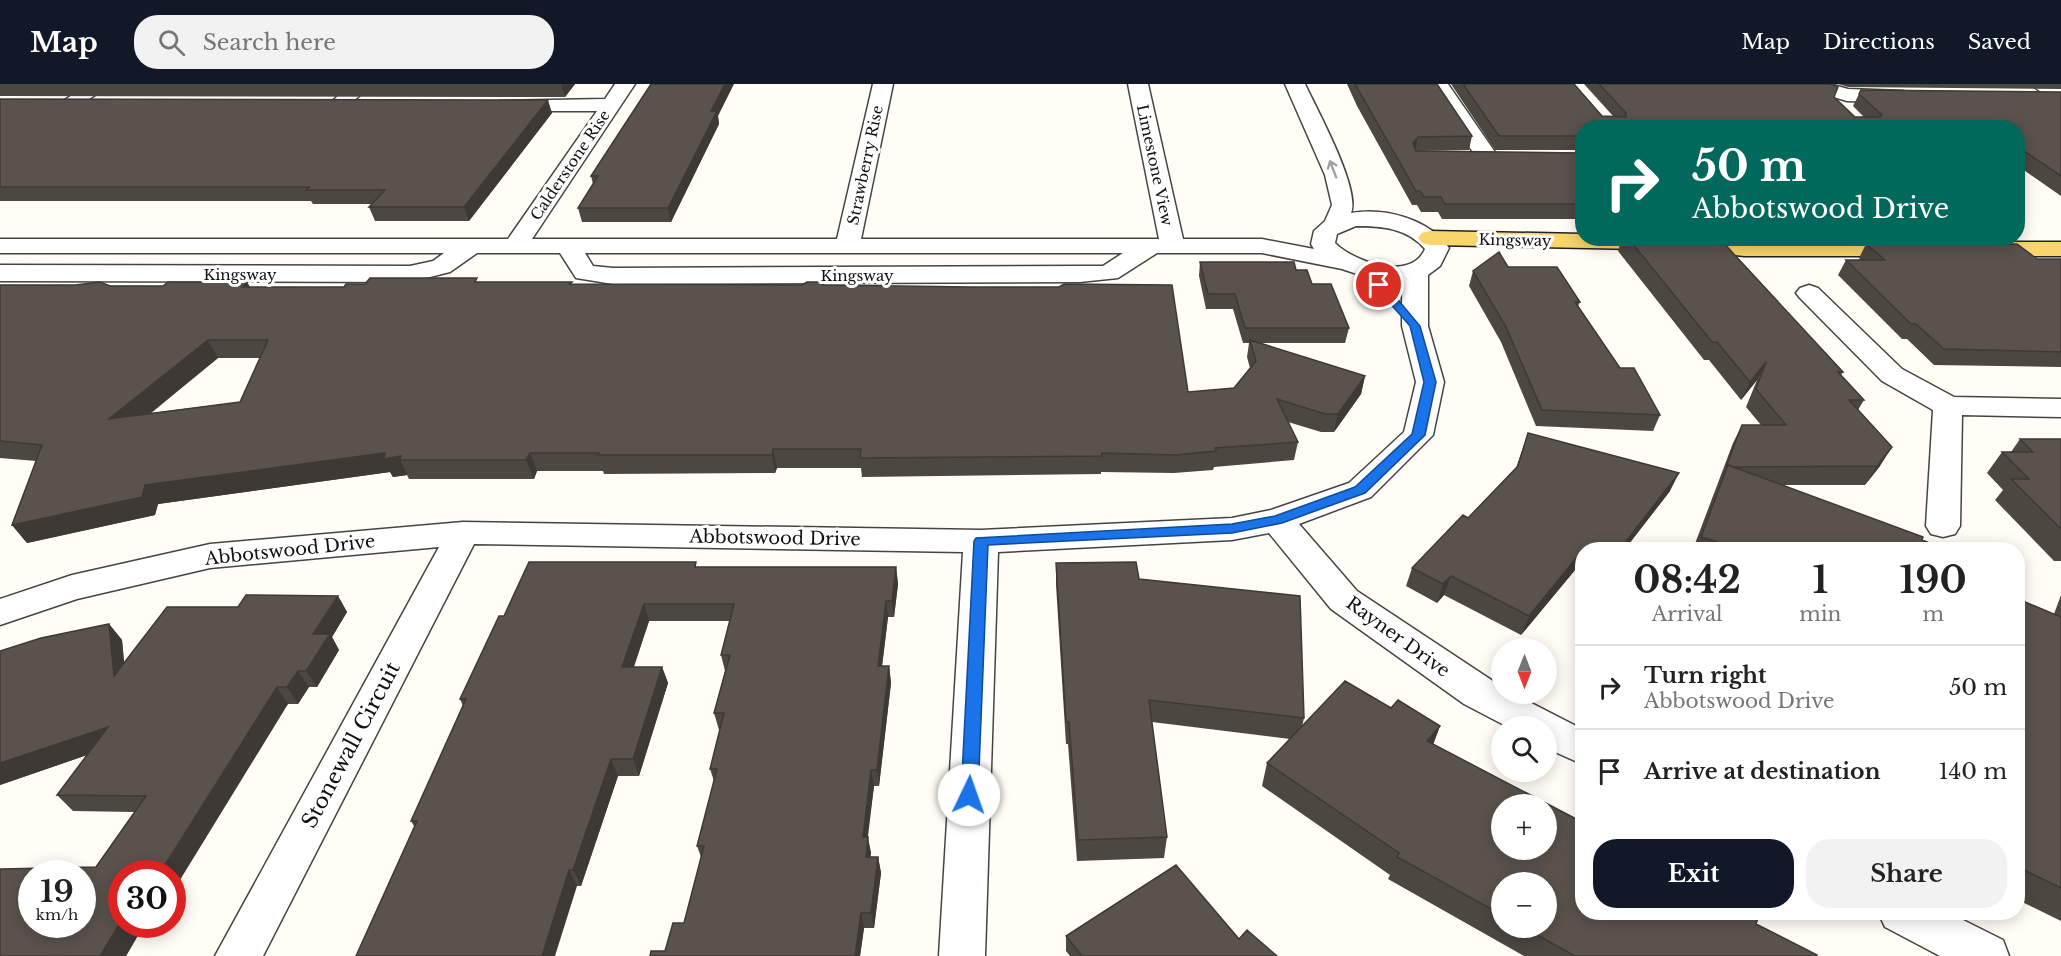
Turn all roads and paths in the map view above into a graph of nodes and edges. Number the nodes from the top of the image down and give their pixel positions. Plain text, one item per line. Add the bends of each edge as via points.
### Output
1 (101, 84) edge
2 (362, 84) edge
3 (625, 84) edge
4 (883, 84) edge
5 (1138, 84) edge
6 (1295, 84) edge
7 (1311, 84) edge
8 (1438, 84) edge
9 (1810, 84) edge
10 (2034, 90) edge
11 (2061, 96) edge
12 (1918, 97) edge
13 (46, 104) edge
14 (69, 104) junction
15 (104, 105) edge
16 (314, 105) edge
17 (338, 105) junction
18 (362, 105) edge
19 (492, 105) edge
20 (611, 105) junction
21 (1315, 110) junction
22 (1467, 158) edge
23 (1488, 158) junction
24 (1512, 158) edge
25 (1358, 180) dead end
26 (0, 224) edge
27 (1331, 228) junction
28 (0, 246) edge
29 (357, 246) junction
30 (472, 246) junction
31 (514, 246) junction
32 (568, 246) junction
33 (848, 246) junction
34 (1163, 246) junction
35 (1262, 246) junction
36 (2061, 249) edge
37 (1427, 256) junction
38 (1342, 262) junction
39 (1367, 271) junction
40 (0, 273) edge
41 (1809, 293) dead end
42 (1415, 326) junction
43 (1948, 406) junction
44 (2061, 408) edge
45 (1277, 520) junction
46 (1943, 526) dead end
47 (463, 533) junction
48 (981, 541) junction
49 (0, 612) edge
50 (1522, 716) edge
51 (1557, 734) edge
52 (1575, 744) edge
53 (1916, 920) edge
54 (238, 956) edge
55 (962, 956) edge
56 (1986, 956) edge

1 - 14 street
2 - 17 street
3 - 20 street, Calderstone Rise
4 - 33 street, Strawberry Rise
5 - 34 street, Limestone View
6 - 21 street
7 - 21 street
8 - 23 street
9 - 12 street via 1847,105
10 - 11 street
13 - 14 street
14 - 15 street
16 - 17 street
17 - 18 street
19 - 20 street
20 - 31 street, Calderstone Rise
21 - 25 street
27 -> 21 street via 1343,205
22 - 23 street
23 - 24 street
26 - 29 street, Kingsway via 272,225
27 - 35 street, Kingsway
27 - 37 street, Kingsway via 1373,210 1414,228
27 - 38 street via 1323,244
28 - 29 street, Kingsway
29 - 30 street, Kingsway
30 - 31 street, Kingsway
30 - 40 street, Kingsway via 441,267 410,274
31 - 32 street, Kingsway
32 - 33 street, Kingsway
32 - 34 street, Kingsway via 585,273 624,276 1109,273
33 - 34 street, Kingsway
34 - 35 street, Kingsway
35 - 38 street, Kingsway
36 - 37 main road, Kingsway via 1744,249 1701,257 1513,251
37 - 39 street via 1391,274
37 - 42 street, Abbotswood Drive
38 - 39 street, Kingsway
39 - 42 street, Abbotswood Drive
41 - 43 street via 1892,375
42 - 45 street, Abbotswood Drive via 1430,382 1418,435 1360,490
43 - 44 street
43 - 46 street
45 - 48 street, Abbotswood Drive via 1232,529
45 - 50 street, Rayner Drive via 1344,600 1478,693
47 - 48 street, Abbotswood Drive
47 - 49 street, Abbotswood Drive via 210,556 72,588
47 - 54 street, Stonewall Circuit
48 - 55 street
51 - 52 street
53 - 56 street

